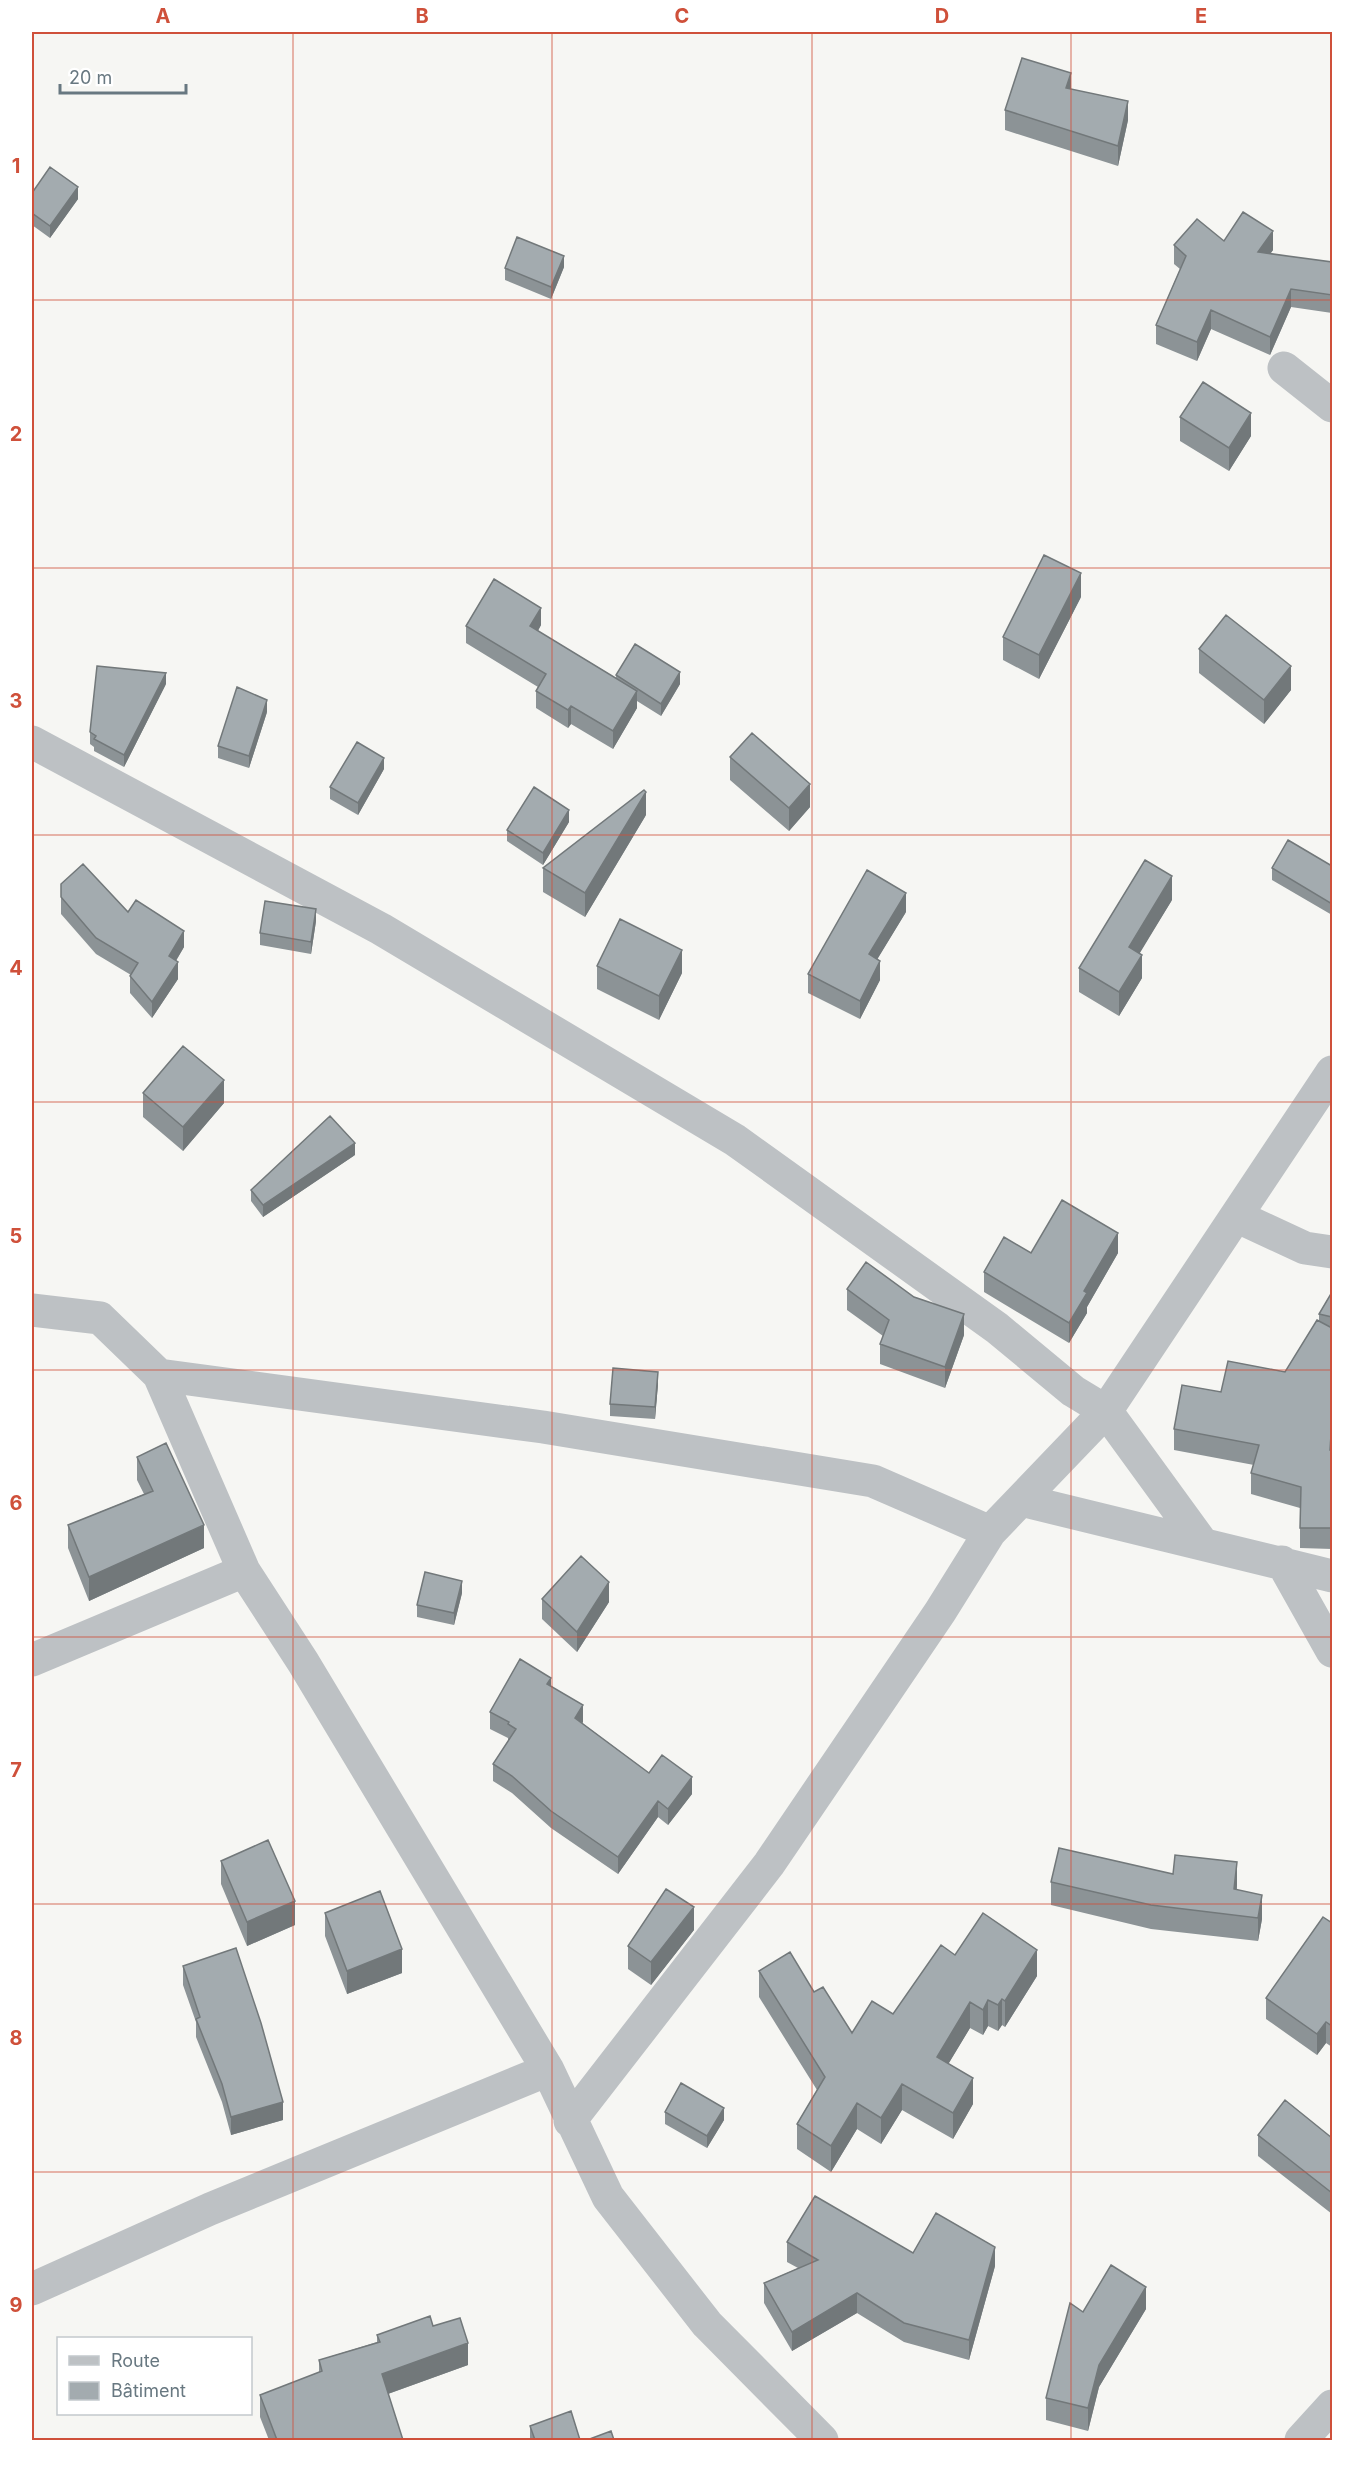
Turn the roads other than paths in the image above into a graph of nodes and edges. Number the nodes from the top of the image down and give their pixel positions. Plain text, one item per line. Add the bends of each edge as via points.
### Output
1 (1284, 368) dead end
2 (1332, 406) edge
3 (32, 742) edge
4 (1332, 1072) edge
5 (1236, 1216) junction
6 (1332, 1252) edge
7 (32, 1310) edge
8 (159, 1375) junction
9 (1106, 1411) junction
10 (1021, 1500) junction
11 (990, 1532) junction
12 (1202, 1543) junction
13 (1282, 1562) junction
14 (244, 1571) junction
15 (1332, 1576) edge
16 (1332, 1651) edge
17 (32, 1660) edge
18 (548, 2070) junction
19 (570, 2121) junction
20 (32, 2289) edge
21 (1332, 2406) edge
22 (822, 2440) edge
23 (1301, 2440) edge

1 - 2 street
3 - 9 street via 381,929 735,1140 997,1328 1073,1391
4 - 5 street
5 - 6 street via 1305,1248
5 - 9 street
7 - 8 street via 100,1318
8 - 11 street via 543,1427 873,1481
8 - 14 street
9 - 10 street
9 - 12 street
10 - 11 street
10 - 12 street
11 - 19 street via 769,1864
12 - 13 street
13 - 15 street
13 - 16 street
14 - 17 street
14 - 18 street via 303,1662
18 - 19 street
18 - 20 street via 210,2209
19 - 22 street via 608,2197 707,2324
21 - 23 street

